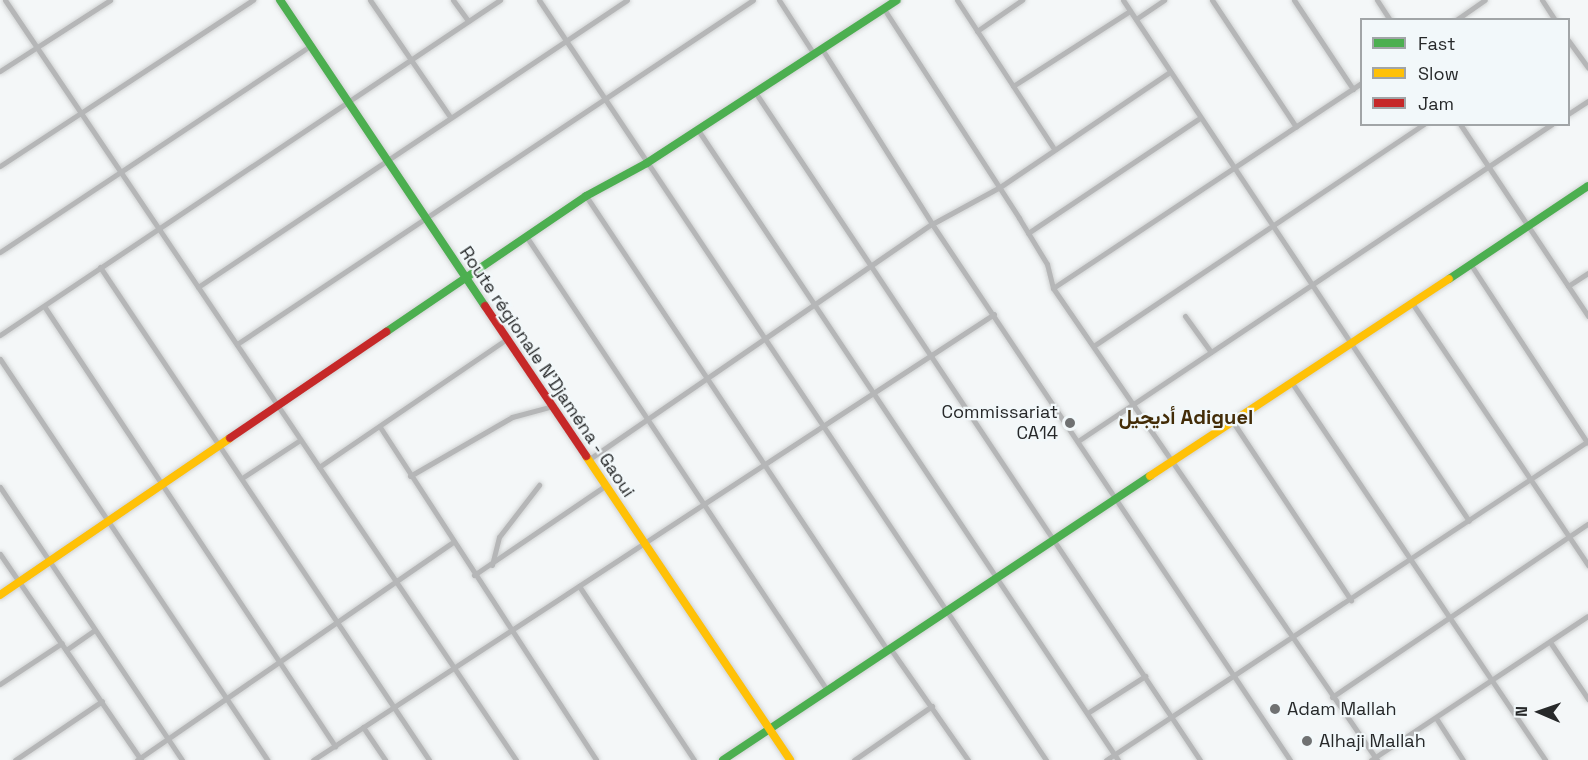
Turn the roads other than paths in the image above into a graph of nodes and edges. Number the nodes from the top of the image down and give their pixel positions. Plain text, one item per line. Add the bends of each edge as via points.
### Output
1 (5, 0) edge
2 (110, 0) edge
3 (253, 0) edge
4 (280, 0) edge
5 (370, 0) edge
6 (453, 0) edge
7 (500, 0) edge
8 (539, 0) edge
9 (627, 0) edge
10 (753, 0) edge
11 (779, 0) edge
12 (897, 0) edge
13 (957, 0) edge
14 (1022, 0) edge
15 (1123, 0) edge
16 (1164, 0) edge
17 (1212, 0) edge
18 (1294, 0) edge
19 (1377, 0) edge
20 (1485, 0) edge
21 (1542, 0) edge
22 (884, 9) junction
23 (1130, 11) junction
24 (1389, 18) edge
25 (1459, 18) edge
26 (1554, 18) edge
27 (1136, 19) junction
28 (468, 21) junction
29 (977, 31) junction
30 (566, 41) junction
31 (1570, 42) edge
32 (311, 45) junction
33 (37, 47) junction
34 (822, 49) junction
35 (814, 54) junction
36 (410, 60) junction
37 (1588, 69) edge
38 (0, 71) edge
39 (1170, 72) junction
40 (1360, 84) edge
41 (1013, 86) junction
42 (1353, 89) junction
43 (755, 92) junction
44 (605, 98) junction
45 (348, 101) junction
46 (1588, 101) edge
47 (81, 113) junction
48 (1570, 113) edge
49 (450, 117) junction
50 (1200, 118) junction
51 (1421, 126) edge
52 (1461, 126) edge
53 (1549, 126) edge
54 (1296, 127) junction
55 (698, 130) junction
56 (1054, 149) junction
57 (389, 162) junction
58 (647, 163) junction
59 (0, 166) edge
60 (1487, 167) junction
61 (1234, 169) junction
62 (121, 173) junction
63 (1588, 186) edge
64 (1000, 187) junction
65 (586, 196) junction
66 (426, 218) junction
67 (932, 224) junction
68 (1274, 227) junction
69 (1526, 227) junction
70 (159, 228) junction
71 (1028, 233) junction
72 (528, 239) junction
73 (0, 252) edge
74 (1471, 265) junction
75 (100, 267) junction
76 (875, 267) junction
77 (1588, 273) edge
78 (468, 279) junction
79 (1311, 283) junction
80 (198, 286) junction
81 (1568, 286) junction
82 (1053, 288) junction
83 (1412, 303) junction
84 (44, 306) junction
85 (815, 306) junction
86 (994, 314) junction
87 (1185, 316) dead end
88 (1588, 316) edge
89 (0, 335) edge
90 (508, 338) junction
91 (768, 339) junction
92 (237, 344) junction
93 (1350, 344) junction
94 (1095, 345) junction
95 (1211, 352) junction
96 (931, 354) junction
97 (0, 359) edge
98 (706, 380) junction
99 (1292, 383) junction
100 (873, 393) junction
101 (1135, 404) junction
102 (553, 406) junction
103 (279, 408) junction
104 (647, 421) junction
105 (1233, 422) junction
106 (824, 424) junction
107 (380, 427) junction
108 (300, 440) junction
109 (1078, 441) junction
110 (1588, 441) edge
111 (220, 446) junction
112 (588, 460) junction
113 (1172, 462) junction
114 (764, 466) junction
115 (319, 467) junction
116 (410, 476) junction
117 (242, 478) junction
118 (1529, 479) junction
119 (164, 484) junction
120 (539, 484) dead end
121 (605, 486) junction
122 (0, 487) edge
123 (1116, 501) junction
124 (705, 506) junction
125 (1469, 521) junction
126 (108, 522) junction
127 (1588, 524) edge
128 (1568, 538) junction
129 (1053, 541) junction
130 (451, 543) junction
131 (645, 544) junction
132 (0, 554) edge
133 (1411, 560) junction
134 (50, 562) junction
135 (492, 565) junction
136 (1588, 566) edge
137 (474, 575) junction
138 (997, 579) junction
139 (19, 582) junction
140 (396, 583) junction
141 (579, 586) junction
142 (0, 595) edge
143 (1351, 600) junction
144 (948, 612) junction
145 (1452, 616) junction
146 (1588, 616) edge
147 (338, 626) junction
148 (95, 630) junction
149 (510, 632) junction
150 (1292, 640) junction
151 (1550, 642) junction
152 (62, 643) junction
153 (66, 650) junction
154 (890, 651) junction
155 (283, 664) junction
156 (457, 669) junction
157 (1145, 676) junction
158 (1235, 677) junction
159 (1493, 680) junction
160 (0, 684) edge
161 (827, 690) junction
162 (1332, 697) junction
163 (1588, 699) edge
164 (102, 701) junction
165 (227, 701) junction
166 (932, 706) junction
167 (393, 708) junction
168 (1089, 712) junction
169 (1436, 718) junction
170 (1173, 719) junction
171 (363, 727) junction
172 (770, 729) junction
173 (168, 740) junction
174 (335, 746) junction
175 (1117, 757) edge
176 (139, 759) edge
177 (1374, 759) edge
178 (15, 760) edge
179 (182, 760) edge
180 (267, 760) edge
181 (313, 760) edge
182 (385, 760) edge
183 (429, 760) edge
184 (516, 760) edge
185 (596, 760) edge
186 (694, 760) edge
187 (723, 760) edge
188 (790, 760) edge
189 (854, 760) edge
190 (968, 760) edge
191 (1047, 760) edge
192 (1106, 760) edge
193 (1200, 760) edge
194 (1290, 760) edge
195 (1463, 760) edge
196 (1545, 760) edge

1 - 33 street
2 - 33 street
3 - 47 street
4 - 32 street, Route régionale N'Djaména - Gaoui
5 - 36 street
6 - 28 street
7 - 28 street
8 - 30 street
9 - 30 street
10 - 44 street
11 - 35 street
12 - 22 street
13 - 29 street
14 - 29 street
15 - 23 street
16 - 27 street
17 - 54 street
18 - 42 street
19 - 24 street
20 - 25 street
21 - 26 street
22 - 34 street
22 - 64 street
23 - 27 street
23 - 41 street
27 - 39 street
28 - 36 street
29 - 41 street
30 - 44 street
30 - 49 street
31 - 37 street
32 - 45 street, Route régionale N'Djaména - Gaoui
32 - 62 street
33 - 38 street
33 - 47 street
34 - 35 street
34 - 67 street
35 - 43 street
36 - 45 street
36 - 49 street
39 - 50 street
39 - 56 street
40 - 42 street
41 - 56 street
42 - 54 street
43 - 55 street
43 - 76 street
44 - 58 street
44 - 66 street
45 - 57 street, Route régionale N'Djaména - Gaoui
45 - 70 street
46 - 48 street
47 - 59 street
47 - 62 street
49 - 57 street
50 - 61 street
50 - 71 street
51 - 68 street
52 - 60 street
53 - 60 street
54 - 61 street
55 - 58 street
55 - 85 street
56 - 64 street
57 - 66 street, Route régionale N'Djaména - Gaoui
57 - 80 street
58 - 65 street
58 - 91 street
60 - 69 street
60 - 79 street
61 - 68 street
61 - 82 street
62 - 70 street
62 - 73 street
63 - 69 street
64 - 67 street
64 - 71 street
65 - 72 street
65 - 98 street
66 - 78 street, Route régionale N'Djaména - Gaoui
66 - 92 street
67 - 76 street
67 - 86 street
68 - 79 street
68 - 94 street
69 - 74 street
69 - 81 street
70 - 75 street
70 - 80 street
71 - 82 street
72 - 78 street
72 - 104 street
74 - 83 street
74 - 110 street
75 - 84 street
75 - 111 street
76 - 85 street
76 - 96 street
77 - 81 street
78 - 90 street, Route régionale N'Djaména - Gaoui
78 - 103 street
79 - 93 street
79 - 95 street
80 - 92 street
81 - 88 street
82 - 94 street
83 - 93 street
83 - 118 street
84 - 89 street
84 - 119 street
85 - 91 street
85 - 100 street
86 - 96 street
86 - 109 street
87 - 95 street
90 - 102 street, Route régionale N'Djaména - Gaoui
90 - 107 street
91 - 98 street
91 - 106 street
92 - 103 street
93 - 99 street
93 - 125 street
94 - 101 street
95 - 101 street
96 - 100 street
96 - 129 street
97 - 126 street
98 - 104 street
98 - 114 street
99 - 105 street
99 - 133 street
100 - 106 street
100 - 138 street
101 - 109 street
101 - 113 street
102 - 112 street, Route régionale N'Djaména - Gaoui
102 - 116 street via 512,417
103 - 108 street
103 - 111 street
104 - 112 street
104 - 124 street
105 - 113 street
105 - 143 street
106 - 114 street
106 - 144 street
107 - 115 street
107 - 116 street
108 - 115 street
108 - 117 street
109 - 123 street
110 - 118 street
111 - 117 street
111 - 119 street
112 - 121 street, Route régionale N'Djaména - Gaoui
113 - 123 street
113 - 150 street
114 - 124 street
114 - 154 street
115 - 140 street
116 - 130 street
117 - 147 street
118 - 125 street
118 - 128 street
119 - 126 street
119 - 155 street
120 - 135 street via 499,537
121 - 131 street, Route régionale N'Djaména - Gaoui
121 - 135 street
122 - 134 street
123 - 129 street
123 - 158 street
124 - 131 street
124 - 161 street
125 - 133 street
126 - 134 street
126 - 165 street
127 - 128 street
128 - 136 street
128 - 145 street
129 - 138 street
129 - 157 street
130 - 137 street
130 - 140 street
131 - 141 street
131 - 172 street, Route régionale N'Djaména - Gaoui
132 - 139 street
133 - 143 street
133 - 145 street
134 - 139 street
134 - 148 street
135 - 137 street
137 - 149 street
138 - 144 street
138 - 168 street
139 - 142 street
139 - 152 street
140 - 147 street
140 - 156 street
141 - 149 street
141 - 186 street
143 - 150 street
144 - 154 street
144 - 191 street
145 - 159 street
145 - 162 street
146 - 151 street
147 - 155 street
147 - 167 street
148 - 153 street
148 - 173 street
149 - 156 street
149 - 185 street
150 - 158 street
150 - 162 street
151 - 159 street
151 - 163 street
152 - 153 street
152 - 160 street
153 - 164 street
154 - 161 street
154 - 166 street
155 - 165 street
155 - 174 street
156 - 167 street
156 - 184 street
157 - 168 street
157 - 170 street
158 - 170 street
158 - 194 street
159 - 169 street
159 - 196 street
161 - 172 street
162 - 177 street
164 - 176 street
164 - 178 street
165 - 173 street
165 - 180 street
166 - 189 street
166 - 190 street
167 - 171 street
167 - 183 street
168 - 175 street
169 - 177 street
169 - 195 street
170 - 175 street
170 - 193 street
171 - 174 street
171 - 182 street
172 - 187 street
172 - 188 street, Route régionale N'Djaména - Gaoui
173 - 176 street
173 - 179 street
174 - 181 street
175 - 192 street

